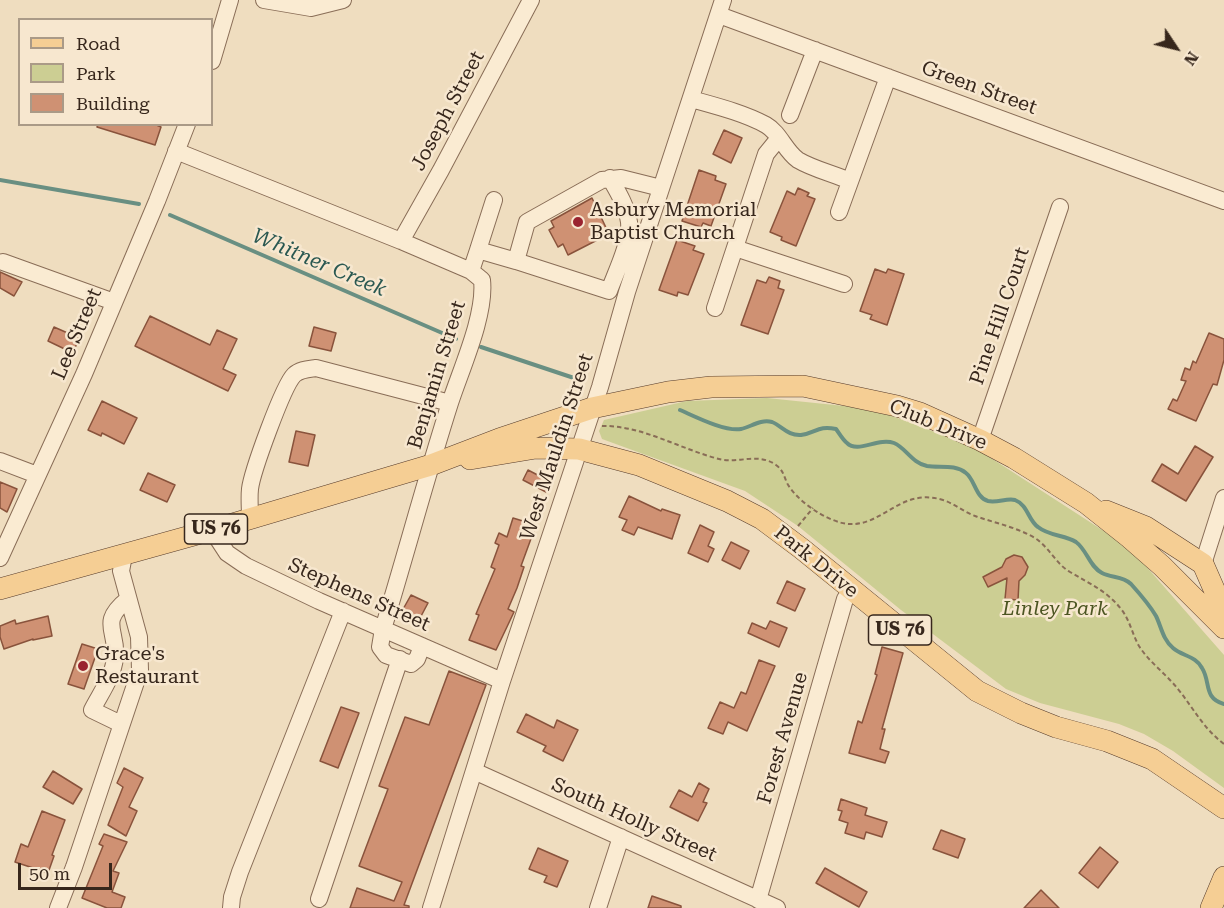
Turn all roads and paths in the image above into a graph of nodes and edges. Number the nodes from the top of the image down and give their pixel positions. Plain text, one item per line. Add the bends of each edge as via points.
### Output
1 (230, 0) edge
2 (264, 0) edge
3 (343, 0) edge
4 (531, 0) edge
5 (721, 8) edge
6 (815, 50) junction
7 (213, 58) edge
8 (888, 77) junction
9 (691, 99) junction
10 (790, 114) dead end
11 (186, 126) edge
12 (779, 138) junction
13 (176, 151) junction
14 (610, 178) junction
15 (850, 181) junction
16 (661, 188) junction
17 (494, 200) dead end
18 (1224, 201) edge
19 (1060, 207) dead end
20 (839, 212) dead end
21 (401, 241) junction
22 (735, 248) junction
23 (478, 250) junction
24 (516, 261) junction
25 (3, 262) dead end
26 (471, 272) junction
27 (844, 284) dead end
28 (114, 302) junction
29 (716, 308) dead end
30 (450, 403) junction
31 (589, 417) junction
32 (980, 440) junction
33 (579, 449) junction
34 (0, 461) edge
35 (431, 465) junction
36 (36, 475) junction
37 (1224, 498) edge
38 (1086, 503) junction
39 (813, 508) junction
40 (250, 517) junction
41 (798, 526) dead end
42 (212, 530) junction
43 (124, 555) junction
44 (0, 558) edge
45 (1203, 564) junction
46 (0, 590) edge
47 (852, 590) junction
48 (128, 599) junction
49 (343, 611) junction
50 (1224, 612) edge
51 (1224, 628) edge
52 (383, 629) junction
53 (422, 646) junction
54 (399, 659) junction
55 (502, 681) junction
56 (121, 724) junction
57 (1224, 744) edge
58 (474, 771) junction
59 (1224, 808) edge
60 (621, 837) junction
61 (1224, 877) edge
62 (319, 899) dead end
63 (758, 900) junction
64 (58, 908) edge
65 (231, 908) edge
66 (431, 908) edge
67 (598, 908) edge
68 (777, 908) edge
69 (1211, 908) edge

1 - 7 street
2 - 3 street via 311,8
4 - 21 street, Joseph Street
5 - 6 street, Green Street
5 - 9 street, West Mauldin Street
6 - 8 street, Green Street
6 - 10 street
8 - 15 street
8 - 18 street, Green Street
9 - 12 street via 768,126
9 - 16 street, West Mauldin Street
11 - 13 street, Lee Street
12 - 15 street via 798,160
12 - 22 street via 766,154
13 - 21 street
13 - 28 street, Lee Street
14 - 16 street
14 - 24 street via 527,222
14 - 24 street via 629,220 628,238 609,291
15 - 20 street
16 - 31 street, West Mauldin Street
17 - 23 street
19 - 32 street, Pine Hill Court
21 - 26 street
22 - 27 street
22 - 29 street
23 - 24 street
23 - 26 street
25 - 28 street
26 - 30 street, Benjamin Street via 482,280 484,293
28 - 36 street, Lee Street
30 - 35 street, Benjamin Street
30 - 40 street via 316,368 302,370 286,388 270,427 250,488
31 - 32 main road, Club Drive / US 76 via 668,392 711,387 803,386 920,413
31 - 33 street, West Mauldin Street
31 - 35 main road, US 76 via 499,439
31 - 39 path via 722,460 766,460 777,465 796,494
32 - 38 main road, Club Drive / US 76
33 - 35 main road, US 76 via 536,448
33 - 47 main road, Park Drive / US 76 via 639,465 762,519
33 - 55 street, West Mauldin Street
34 - 36 street
35 - 40 main road, US 76
35 - 52 street, Benjamin Street
36 - 44 street, Lee Street
37 - 45 street
38 - 45 main road via 1146,526
38 - 51 main road, Club Drive / US 76 via 1162,566
39 - 41 path
39 - 57 path via 833,520 854,524 873,519 904,501 929,497 1035,538 1062,567 1109,595 1123,611 1138,645 1205,728
40 - 42 main road, US 76
42 - 43 main road, US 76
42 - 49 street, Stephens Street via 227,553 246,566
43 - 46 main road, US 76
43 - 48 street via 121,571
45 - 50 main road
47 - 59 main road, Park Drive / US 76 via 977,691 1056,727 1152,759
47 - 63 street, Forest Avenue via 845,599
48 - 56 street via 139,637 140,670
48 - 56 street via 119,606 110,624 115,660 92,710
49 - 52 street, Stephens Street
49 - 65 street via 240,872
52 - 53 street, Stephens Street
52 - 54 street via 382,652
53 - 54 street via 415,662
53 - 55 street, Stephens Street
54 - 62 street
55 - 58 street, West Mauldin Street
56 - 64 street
58 - 60 street, South Holly Street
58 - 66 street, West Mauldin Street
60 - 63 street, South Holly Street
60 - 67 street
61 - 69 main road
63 - 68 street, South Holly Street

